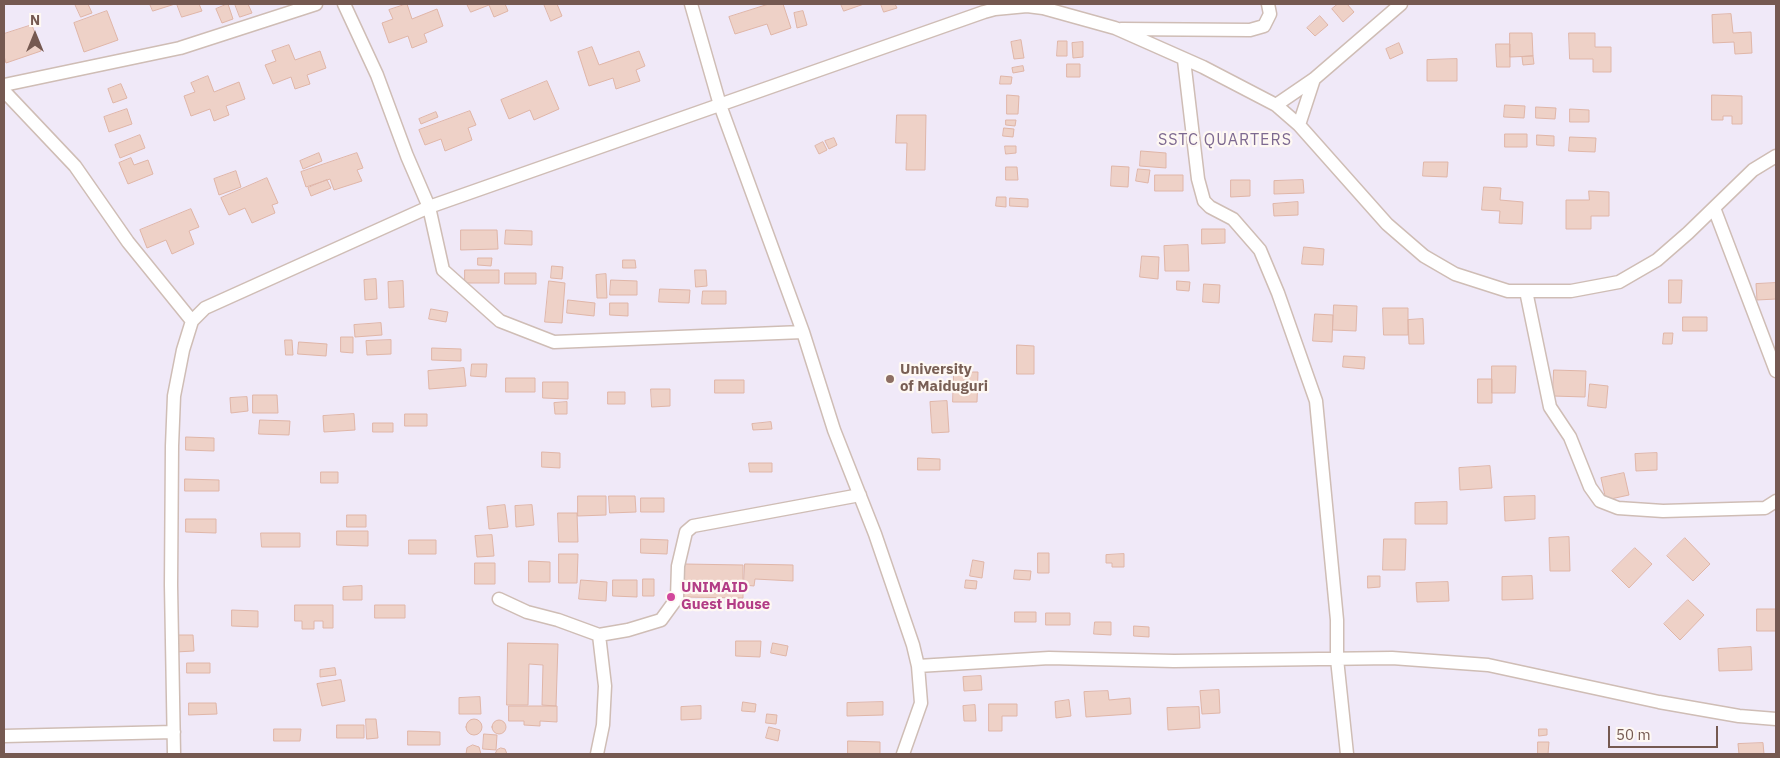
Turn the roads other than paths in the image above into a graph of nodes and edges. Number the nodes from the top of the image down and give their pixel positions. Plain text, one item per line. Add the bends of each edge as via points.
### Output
1 (316, 4) edge
2 (344, 4) edge
3 (691, 4) edge
4 (1268, 4) edge
5 (1401, 4) edge
6 (994, 6) edge
7 (1115, 28) junction
8 (1184, 60) junction
9 (1314, 79) junction
10 (4, 85) edge
11 (4, 90) edge
12 (720, 105) junction
13 (1276, 105) junction
14 (1300, 125) junction
15 (1776, 156) edge
16 (429, 207) junction
17 (1714, 208) junction
18 (1526, 291) junction
19 (192, 321) junction
20 (803, 332) junction
21 (1776, 371) edge
22 (860, 495) junction
23 (1776, 501) edge
24 (499, 599) dead end
25 (598, 635) junction
26 (1338, 659) junction
27 (918, 666) junction
28 (1776, 719) edge
29 (174, 732) junction
30 (4, 736) edge
31 (174, 754) edge
32 (597, 754) edge
33 (903, 754) edge
34 (1347, 754) edge

1 - 10 street via 180,48
2 - 16 street via 377,75
3 - 12 street
4 - 7 street via 1270,14 1264,26 1250,30
5 - 9 street
6 - 7 street via 1043,8
6 - 12 street
7 - 8 street
8 - 13 street
8 - 26 street via 1198,179 1204,201 1233,219 1260,250 1316,401
9 - 13 street
9 - 14 street
11 - 19 street via 76,166 128,242
12 - 16 street
12 - 20 street
13 - 14 street
14 - 18 street via 1387,224 1424,256 1455,274 1508,291
15 - 17 street via 1753,170
16 - 19 street via 205,308
16 - 20 street via 443,270 500,322 554,342
17 - 18 street via 1658,260 1619,282 1571,291
17 - 21 street
18 - 23 street via 1550,407 1570,437 1590,486 1600,501 1618,508 1663,511 1765,508
19 - 29 street via 174,396 171,585
20 - 22 street via 834,430
22 - 25 street via 693,526 686,532 678,566 677,598 661,620
22 - 27 street
24 - 25 street via 527,612
25 - 32 street via 605,686 603,725
26 - 27 street via 1174,661 1049,658
26 - 28 street via 1392,658 1488,665 1659,702
26 - 34 street
27 - 33 street via 921,703
29 - 30 street
29 - 31 street

